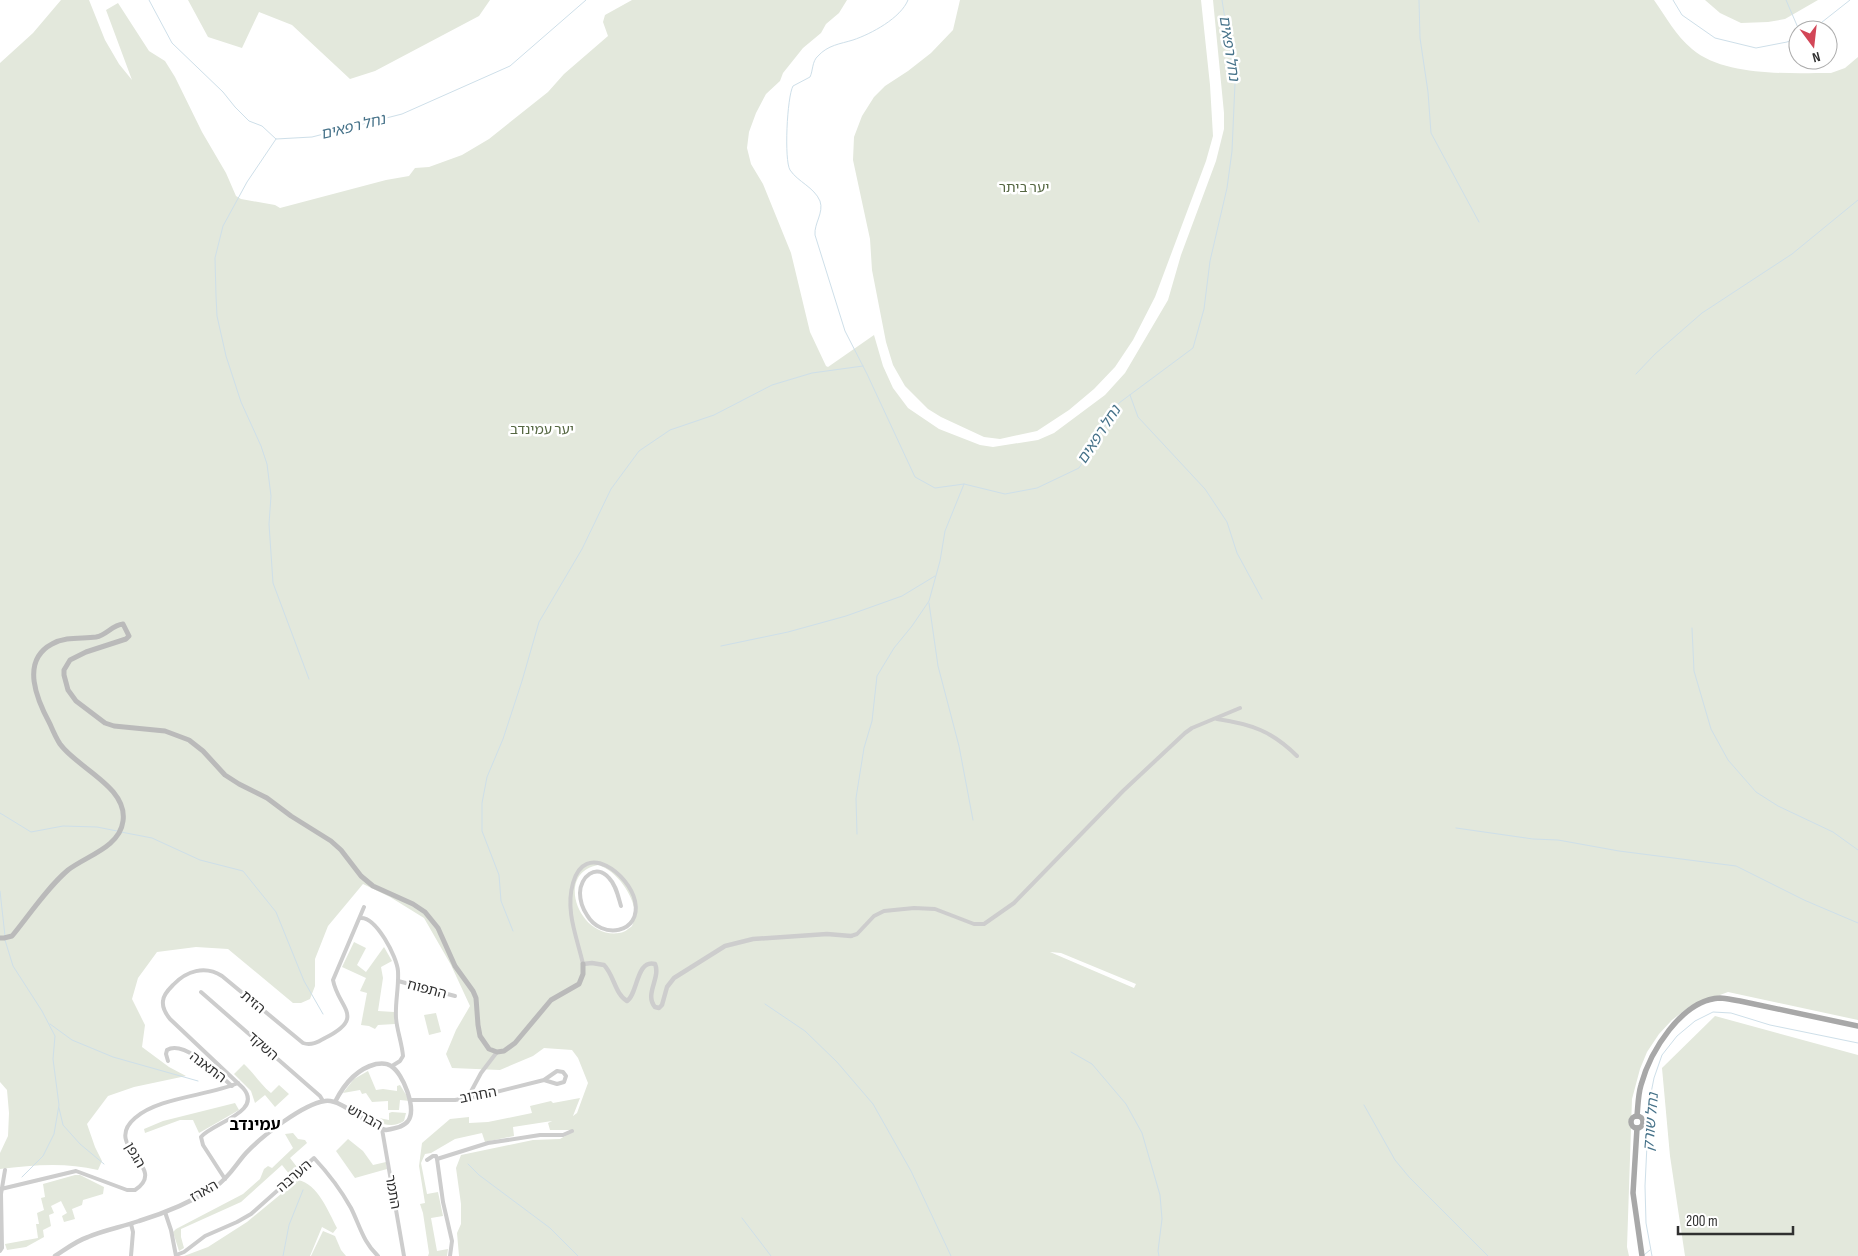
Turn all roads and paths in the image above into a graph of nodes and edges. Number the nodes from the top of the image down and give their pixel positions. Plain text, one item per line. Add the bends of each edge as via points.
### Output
1 (1240, 708) dead end
2 (1215, 718) junction
3 (1297, 756) dead end
4 (621, 906) dead end
5 (364, 908) dead end
6 (360, 918) junction
7 (851, 936) joint
8 (0, 938) edge
9 (583, 964) junction
10 (398, 981) junction
11 (201, 992) dead end
12 (455, 996) dead end
13 (1858, 1026) edge
14 (497, 1052) junction
15 (168, 1061) dead end
16 (392, 1066) junction
17 (544, 1080) junction
18 (238, 1083) junction
19 (232, 1086) junction
20 (466, 1098) junction
21 (411, 1100) junction
22 (323, 1101) junction
23 (335, 1102) junction
24 (382, 1129) junction
25 (572, 1131) dead end
26 (437, 1159) junction
27 (427, 1160) dead end
28 (5, 1170) dead end
29 (225, 1179) junction
30 (1, 1189) edge
31 (165, 1212) junction
32 (131, 1224) junction
33 (0, 1251) edge
34 (176, 1255) edge
35 (55, 1256) edge
36 (131, 1256) edge
37 (378, 1256) edge
38 (404, 1256) edge
39 (450, 1256) edge
40 (1642, 1256) edge

1 - 2 street
2 - 3 street via 1253,726 1282,742
2 - 7 street via 1185,733 1099,814 1014,903 984,924 974,924 935,908 914,908 884,911
4 - 9 street via 610,878 600,872 587,874 580,893 587,916 593,923 606,930 627,927 636,912 633,895 608,865 589,864 576,874 572,884 571,924
5 - 6 street, הזית
6 - 10 street via 373,923 387,943 396,960
6 - 18 street, הזית via 333,980 346,1009 346,1022 337,1032 315,1043 303,1043 218,974 188,972 168,990 163,1002 170,1019
7 - 9 street via 769,937 725,946 674,978 659,1008 651,1003 657,970 655,964 650,963 642,970 627,1001 622,998 604,965
8 - 14 main road via 12,936 69,870 113,840 120,829 123,814 117,797 60,745 46,718 33,679 33,669 43,650 53,643 98,636 123,624 129,636 126,639 70,660 64,675 68,690 76,701 114,726 165,731 189,740 225,775 267,798 331,841 373,886 425,912 438,928 455,966 473,991 480,1036 490,1049
9 - 14 main road via 583,974 576,987 558,994 515,1044
10 - 12 street, התפוח
10 - 16 street via 396,1018 403,1056
11 - 22 street, השקד
13 - 40 main road via 1721,998 1706,1001 1680,1019 1652,1054 1640,1086 1637,1116 1631,1122 1636,1128 1633,1193
14 - 20 street
15 - 19 street, התאנה via 167,1050 182,1048
16 - 21 street
16 - 23 street, הברוש via 379,1064 361,1070 348,1081
17 - 17 street, החרוב via 559,1084 566,1076 557,1071
17 - 20 street, החרוב
18 - 19 street, הגפן
18 - 29 street via 248,1095 246,1106 201,1137
19 - 30 street, הגפן via 155,1106 132,1121 124,1137 145,1174 143,1183 135,1190 127,1190 79,1171
20 - 21 street, החרוב
21 - 24 street, הברוש via 406,1123 390,1130
22 - 23 street
22 - 29 street, הארז via 293,1116 261,1140
23 - 24 street, הברוש
24 - 38 street, התמר
25 - 26 street via 563,1135 540,1134 488,1143
26 - 27 street via 433,1156
26 - 39 street via 452,1241
28 - 30 street
29 - 31 street, הארז
30 - 33 street
31 - 32 street, הארז
31 - 34 street
32 - 35 street, הארז via 87,1237
32 - 36 street
34 - 37 street, הערבה via 183,1254 202,1238 254,1212 314,1158 328,1172 353,1211 363,1238

